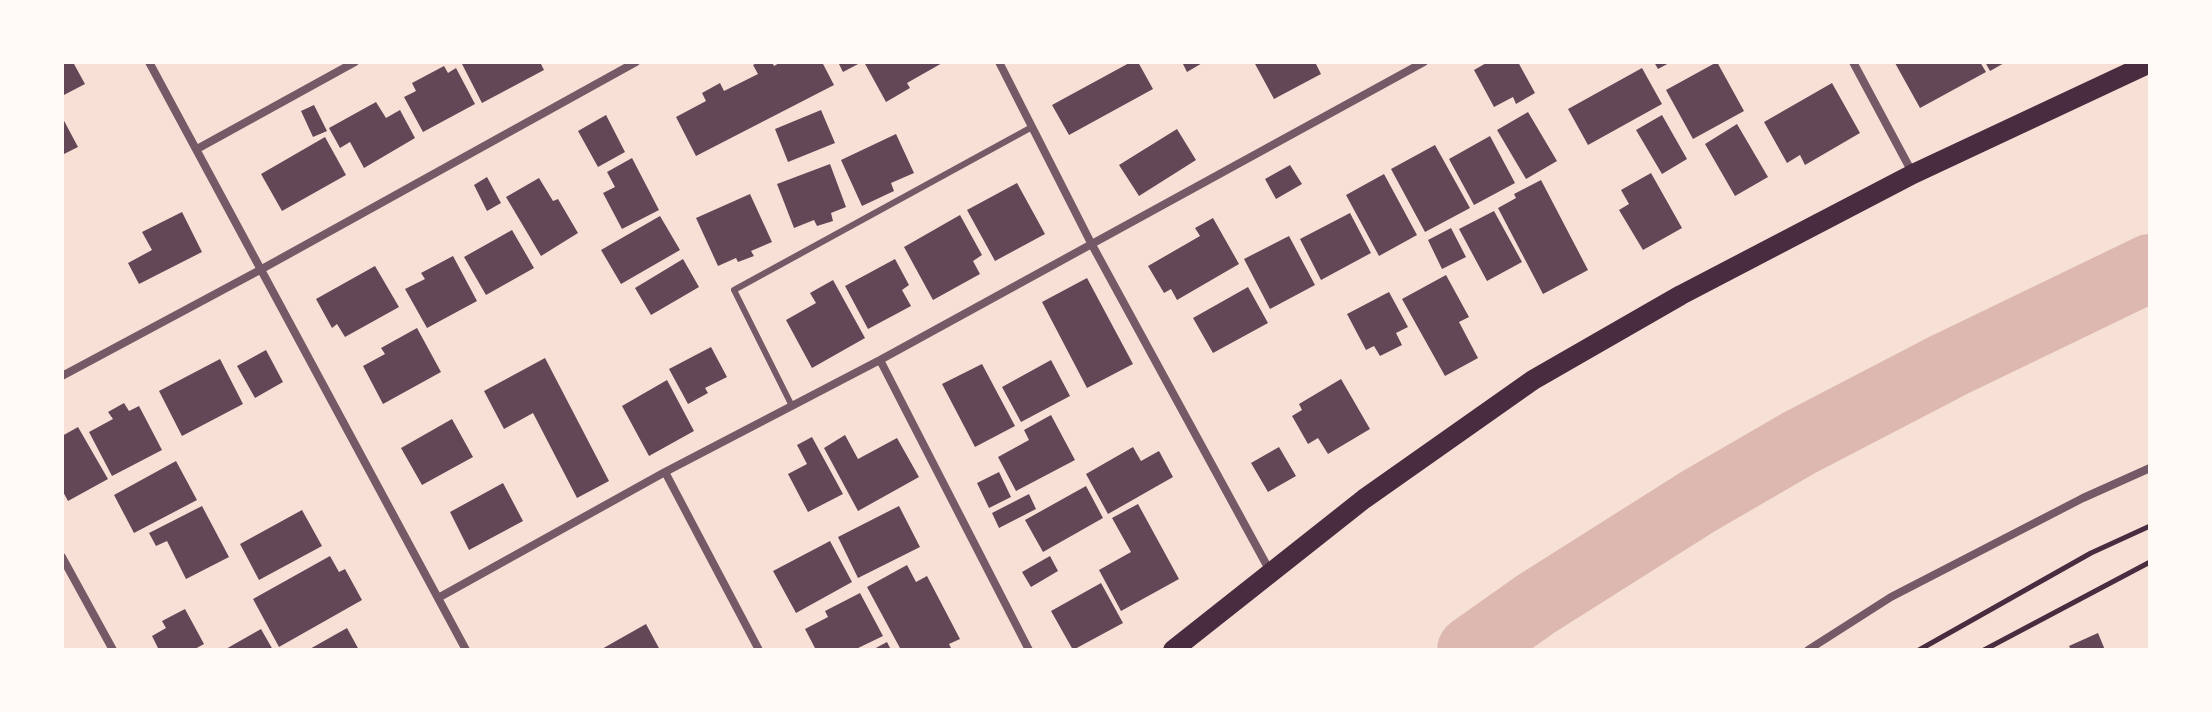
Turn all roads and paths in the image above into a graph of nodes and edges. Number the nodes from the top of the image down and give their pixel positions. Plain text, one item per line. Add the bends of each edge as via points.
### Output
1 (149, 62) edge
2 (355, 62) edge
3 (636, 62) edge
4 (999, 62) edge
5 (1424, 62) edge
6 (1853, 62) edge
7 (2150, 63) edge
8 (1032, 127) junction
9 (197, 149) junction
10 (1913, 174) junction
11 (1091, 243) junction
12 (260, 270) junction
13 (880, 360) junction
14 (62, 376) edge
15 (792, 406) junction
16 (2150, 468) edge
17 (665, 472) junction
18 (2150, 526) edge
19 (62, 557) edge
20 (2150, 562) edge
21 (1271, 573) junction
22 (438, 598) junction
23 (113, 650) edge
24 (466, 650) edge
25 (759, 650) edge
26 (1029, 650) edge
27 (1173, 650) edge
28 (1808, 650) edge
29 (1919, 650) edge
30 (1984, 650) edge

1 - 9 street
2 - 9 street
3 - 12 street
4 - 8 street
5 - 11 street
6 - 10 street
7 - 10 main road
8 - 11 street
8 - 15 lane via 734,290
9 - 12 street
10 - 21 main road via 1681,295 1533,380 1364,499
11 - 13 street
11 - 21 street
12 - 14 street
12 - 22 street
13 - 15 street
13 - 26 street
15 - 17 street
16 - 28 street via 1891,597
17 - 22 street
17 - 25 street
18 - 29 path via 2091,553
19 - 23 street
20 - 30 path
21 - 27 main road
22 - 24 street

